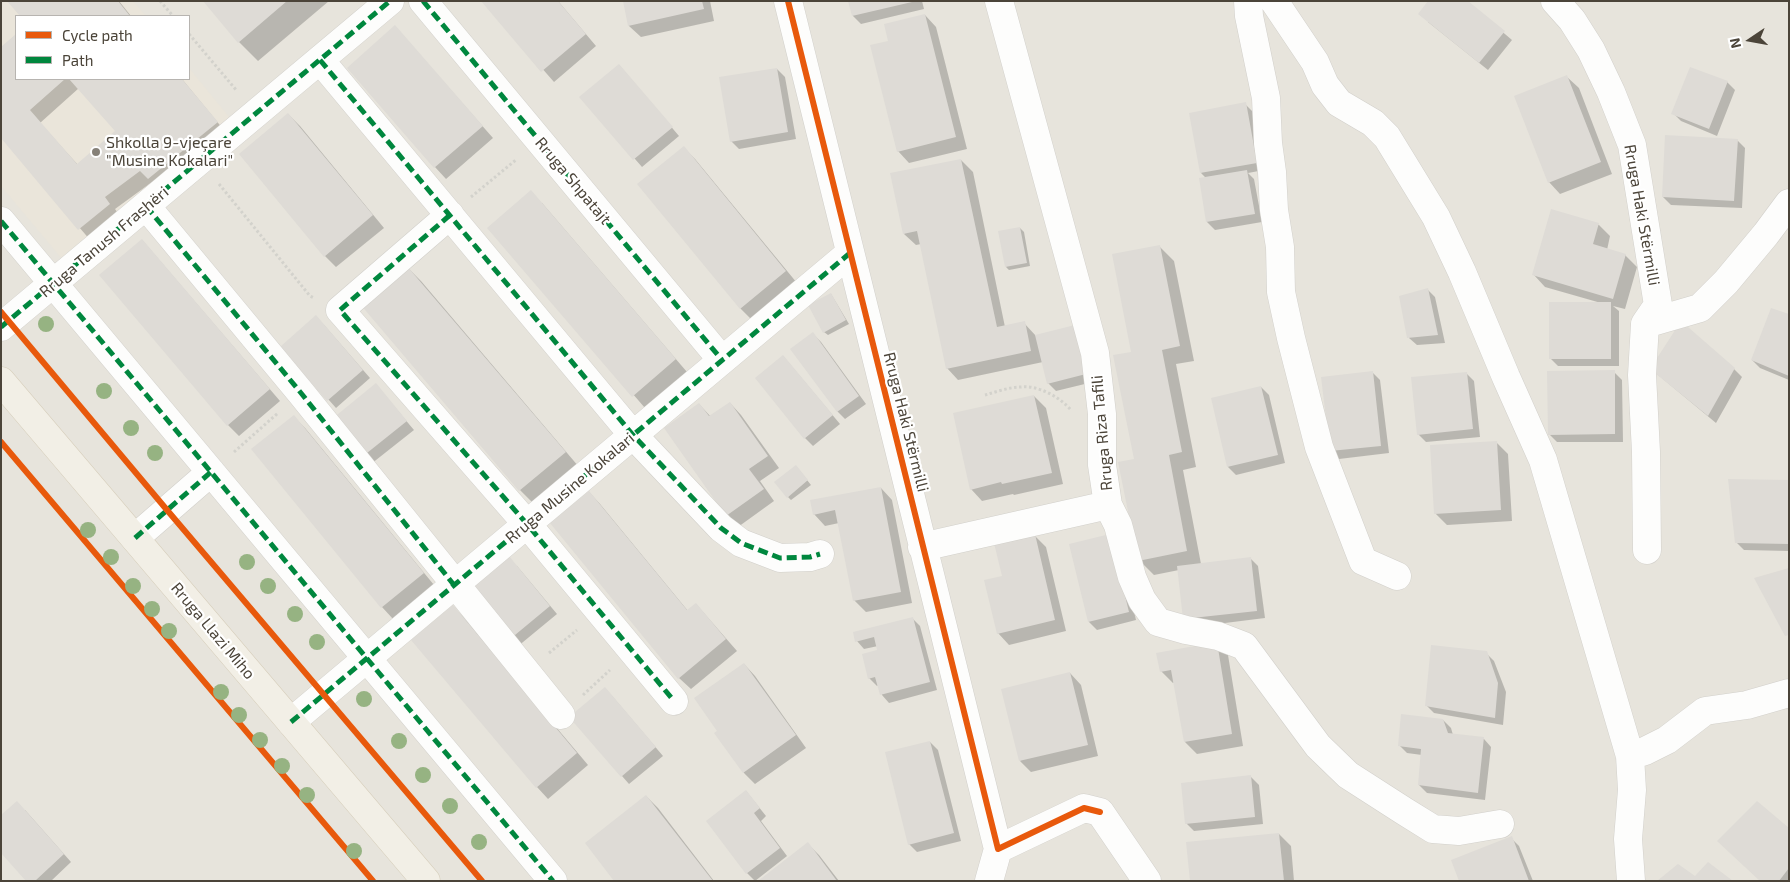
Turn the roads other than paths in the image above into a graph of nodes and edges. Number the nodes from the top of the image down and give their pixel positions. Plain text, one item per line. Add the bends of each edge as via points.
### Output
1 (390, 1) edge
2 (423, 1) edge
3 (788, 1) edge
4 (998, 1) edge
5 (1248, 1) edge
6 (1274, 1) edge
7 (1555, 1) edge
8 (320, 60) junction
9 (1789, 203) edge
10 (146, 206) junction
11 (450, 215) junction
12 (1, 221) edge
13 (850, 253) junction
14 (54, 283) junction
15 (1645, 324) junction
16 (1, 327) edge
17 (722, 360) junction
18 (1, 381) edge
19 (633, 435) junction
20 (211, 472) junction
21 (1108, 505) junction
22 (526, 524) junction
23 (134, 538) junction
24 (922, 547) junction
25 (1647, 550) dead end
26 (820, 554) dead end
27 (1397, 576) dead end
28 (454, 585) junction
29 (366, 657) junction
30 (1789, 693) edge
31 (674, 701) dead end
32 (561, 715) dead end
33 (291, 722) junction
34 (1630, 756) junction
35 (1500, 824) dead end
36 (998, 849) junction
37 (426, 881) edge
38 (554, 881) edge
39 (989, 881) edge
40 (1147, 881) edge
41 (1631, 881) edge

1 - 8 street, Rruga Tanush Frashëri
2 - 17 street, Rruga Shpatajt
3 - 13 street, Rruga Haki Stërmilli
4 - 21 street, Rruga Riza Tafili via 1095,353 1102,414 1102,465
5 - 27 street via 1266,98 1281,292 1305,394 1319,447 1363,561
6 - 34 street via 1339,103 1373,123 1387,137 1444,232 1543,460
7 - 15 street, Rruga Haki Stërmilli via 1591,50 1632,145 1658,306
8 - 10 street, Rruga Tanush Frashëri
8 - 11 street
9 - 15 street via 1726,282 1700,308
10 - 14 street, Rruga Tanush Frashëri
10 - 28 street via 301,392
11 - 19 street
11 - 22 street via 340,310
12 - 14 street
13 - 17 street, Rruga Musine Kokalari
13 - 24 street, Rruga Haki Stërmilli
14 - 16 street, Rruga Tanush Frashëri
14 - 20 street
15 - 25 street via 1642,374
17 - 19 street, Rruga Musine Kokalari
18 - 23 main road, Rruga Llazi Miho
19 - 22 street, Rruga Musine Kokalari
19 - 26 street via 721,528 741,542 780,558
20 - 23 street
20 - 29 street
21 - 24 street
21 - 35 street, Rruga Riza Tafili via 1118,525 1132,577 1142,600 1158,622 1218,636 1244,646 1318,746 1348,775 1433,829 1460,831
22 - 28 street, Rruga Musine Kokalari
22 - 31 street
23 - 33 main road, Rruga Llazi Miho
24 - 36 street, Rruga Haki Stërmilli
28 - 29 street, Rruga Musine Kokalari
28 - 32 street
29 - 33 street, Rruga Musine Kokalari
29 - 38 street
30 - 34 street via 1747,705 1705,711 1666,740
33 - 37 main road, Rruga Llazi Miho
34 - 41 street via 1632,790 1628,839
36 - 39 street, Rruga Haki Stërmilli
36 - 40 street via 1084,808 1100,812

